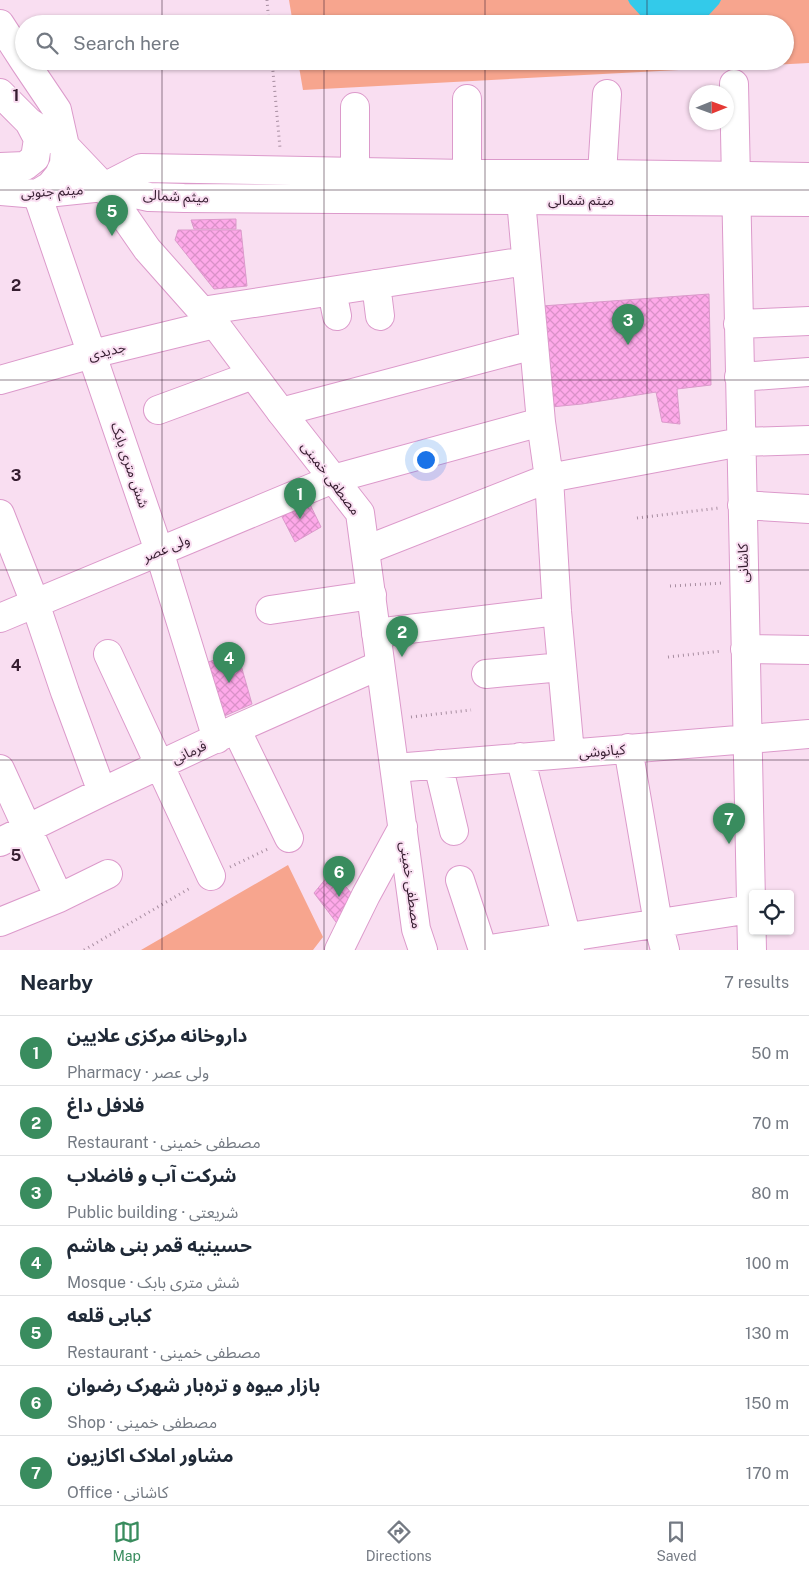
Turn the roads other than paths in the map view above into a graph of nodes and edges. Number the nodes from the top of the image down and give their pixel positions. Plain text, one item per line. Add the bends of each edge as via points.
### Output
1 (0, 24) edge
2 (15, 47) edge
3 (30, 70) edge
4 (734, 84) dead end
5 (0, 92) edge
6 (607, 94) dead end
7 (467, 99) dead end
8 (354, 107) dead end
9 (29, 122) junction
10 (65, 146) junction
11 (355, 172) junction
12 (467, 174) junction
13 (602, 174) junction
14 (3, 176) edge
15 (809, 177) edge
16 (104, 187) junction
17 (736, 188) junction
18 (37, 194) junction
19 (184, 198) junction
20 (520, 200) junction
21 (809, 202) edge
22 (147, 250) junction
23 (526, 261) junction
24 (376, 284) junction
25 (380, 316) dead end
26 (208, 317) junction
27 (809, 321) edge
28 (738, 324) junction
29 (534, 345) junction
30 (92, 354) junction
31 (809, 372) edge
32 (253, 375) junction
33 (740, 377) junction
34 (0, 380) edge
35 (158, 410) dead end
36 (281, 412) junction
37 (541, 422) junction
38 (809, 440) edge
39 (741, 442) junction
40 (550, 478) junction
41 (333, 479) junction
42 (742, 505) junction
43 (809, 509) edge
44 (0, 514) edge
45 (366, 550) junction
46 (160, 551) junction
47 (372, 596) junction
48 (35, 603) junction
49 (270, 610) dead end
50 (557, 611) junction
51 (0, 618) edge
52 (376, 633) junction
53 (745, 649) junction
54 (809, 650) edge
55 (108, 654) dead end
56 (380, 665) junction
57 (562, 667) junction
58 (486, 674) dead end
59 (226, 734) junction
60 (809, 734) edge
61 (748, 739) junction
62 (628, 748) junction
63 (570, 753) junction
64 (520, 758) junction
65 (438, 764) junction
66 (159, 766) junction
67 (395, 768) junction
68 (0, 769) edge
69 (102, 792) junction
70 (403, 827) junction
71 (27, 830) junction
72 (454, 831) dead end
73 (288, 838) road end
74 (0, 842) edge
75 (108, 874) dead end
76 (211, 876) road end
77 (460, 880) dead end
78 (751, 890) edge
79 (59, 898) junction
80 (749, 909) edge
81 (0, 922) edge
82 (658, 923) junction
83 (752, 935) edge
84 (569, 944) edge
85 (339, 950) edge
86 (423, 950) edge
87 (484, 950) edge
88 (665, 950) edge
89 (752, 950) edge

1 - 2 street
3 - 10 street via 57,110
4 - 17 street, کاشانی
5 - 9 street
6 - 13 street
7 - 12 street
8 - 11 street
9 - 10 street, مصطفی خمینی
9 - 14 street via 38,139 35,158 26,166
10 - 16 street, مصطفی خمینی
10 - 18 street via 64,164 58,175 50,186
11 - 12 street, میثم شمالی
11 - 16 street, میثم شمالی via 141,168
12 - 13 street, میثم شمالی
13 - 17 street, میثم شمالی
14 - 18 street, میثم جنوبی
15 - 17 street, میثم شمالی
16 - 18 street, میثم جنوبی
16 - 19 street, میثم شمالی via 149,197
16 - 22 street, مصطفی خمینی
17 - 20 street, میثم شمالی
17 - 21 street, میثم شمالی
17 - 28 street, کاشانی
18 - 30 street, شش متری بابک
19 - 20 street, میثم شمالی
19 - 22 street via 152,211 144,226
20 - 23 street
22 - 26 street, مصطفی خمینی
23 - 24 street, جدیدی
23 - 29 street
24 - 25 street
24 - 26 street, جدیدی via 334,304
26 - 30 street, جدیدی
26 - 32 street, مصطفی خمینی
27 - 28 street
28 - 33 street, کاشانی
29 - 36 street
29 - 37 street
30 - 34 street, جدیدی
30 - 46 street, شش متری بابک
31 - 33 street
32 - 35 street
32 - 36 street, مصطفی خمینی
33 - 39 street, کاشانی
36 - 41 street, مصطفی خمینی
37 - 40 street
37 - 41 street, ولی عصر
38 - 39 street
39 - 40 street
39 - 42 street, کاشانی
40 - 45 street
40 - 50 street
41 - 45 street, مصطفی خمینی via 360,513
41 - 46 street, ولی عصر
42 - 43 street
42 - 53 street, کاشانی
44 - 48 street
45 - 47 street, مصطفی خمینی
46 - 48 street, ولی عصر
46 - 59 street, شش متری بابک
47 - 49 street
47 - 52 street, مصطفی خمینی
48 - 51 street, ولی عصر
48 - 69 street
50 - 52 street
50 - 57 street
52 - 56 street, مصطفی خمینی
53 - 54 street
53 - 61 street, کاشانی
55 - 66 street
56 - 59 street, فرمانی
56 - 67 street, مصطفی خمینی
57 - 58 street
57 - 63 street
59 - 66 street, فرمانی
59 - 73 street, شش متری بابک
60 - 61 street, کیانوشی
61 - 62 street, کیانوشی
61 - 78 street, کاشانی
62 - 63 street, کیانوشی
62 - 82 street
63 - 64 street, کیانوشی
64 - 65 street, کیانوشی
64 - 84 street
65 - 67 street, کیانوشی
65 - 72 street
66 - 69 street, فرمانی
66 - 76 street
67 - 70 street, مصطفی خمینی
68 - 71 street
69 - 71 street, فرمانی
70 - 85 street
70 - 86 street, مصطفی خمینی via 416,929
71 - 74 street, فرمانی
71 - 79 street
75 - 79 street
77 - 87 street
79 - 81 street
80 - 82 street
82 - 84 street
82 - 88 street
83 - 89 street, کاشانی
84 - 87 street

